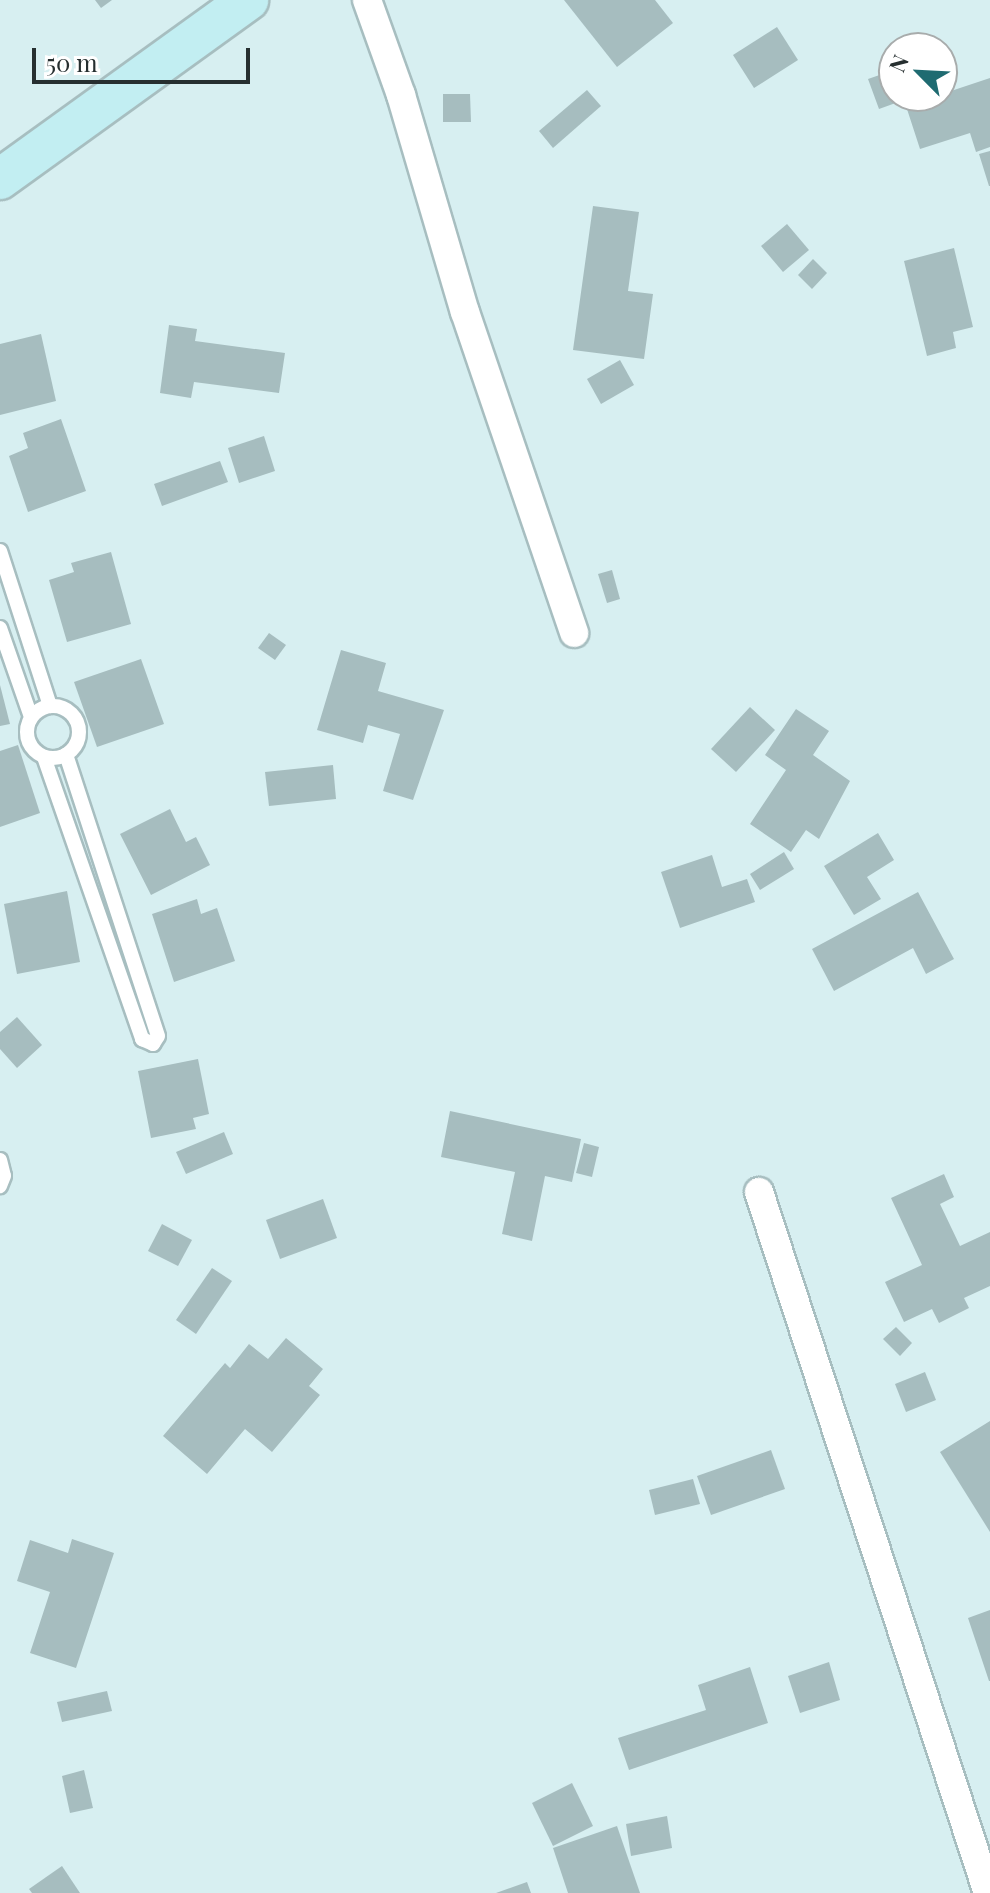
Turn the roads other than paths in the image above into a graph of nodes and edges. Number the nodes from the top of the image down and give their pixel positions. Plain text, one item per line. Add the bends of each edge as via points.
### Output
1 (248, 0) edge
2 (367, 0) edge
3 (0, 179) edge
4 (0, 551) edge
5 (0, 628) edge
6 (574, 633) dead end
7 (50, 706) junction
8 (31, 717) junction
9 (66, 755) junction
10 (44, 757) junction
11 (0, 1160) edge
12 (0, 1186) edge
13 (759, 1192) dead end
14 (988, 1893) edge

1 - 3 main road
2 - 6 street
4 - 7 lane
5 - 8 lane
7 - 8 lane
7 - 9 lane via 70,712 80,730 79,740
8 - 10 lane via 29,744
9 - 10 lane
9 - 10 lane via 158,1036 153,1044 142,1039
11 - 12 lane
13 - 14 street

